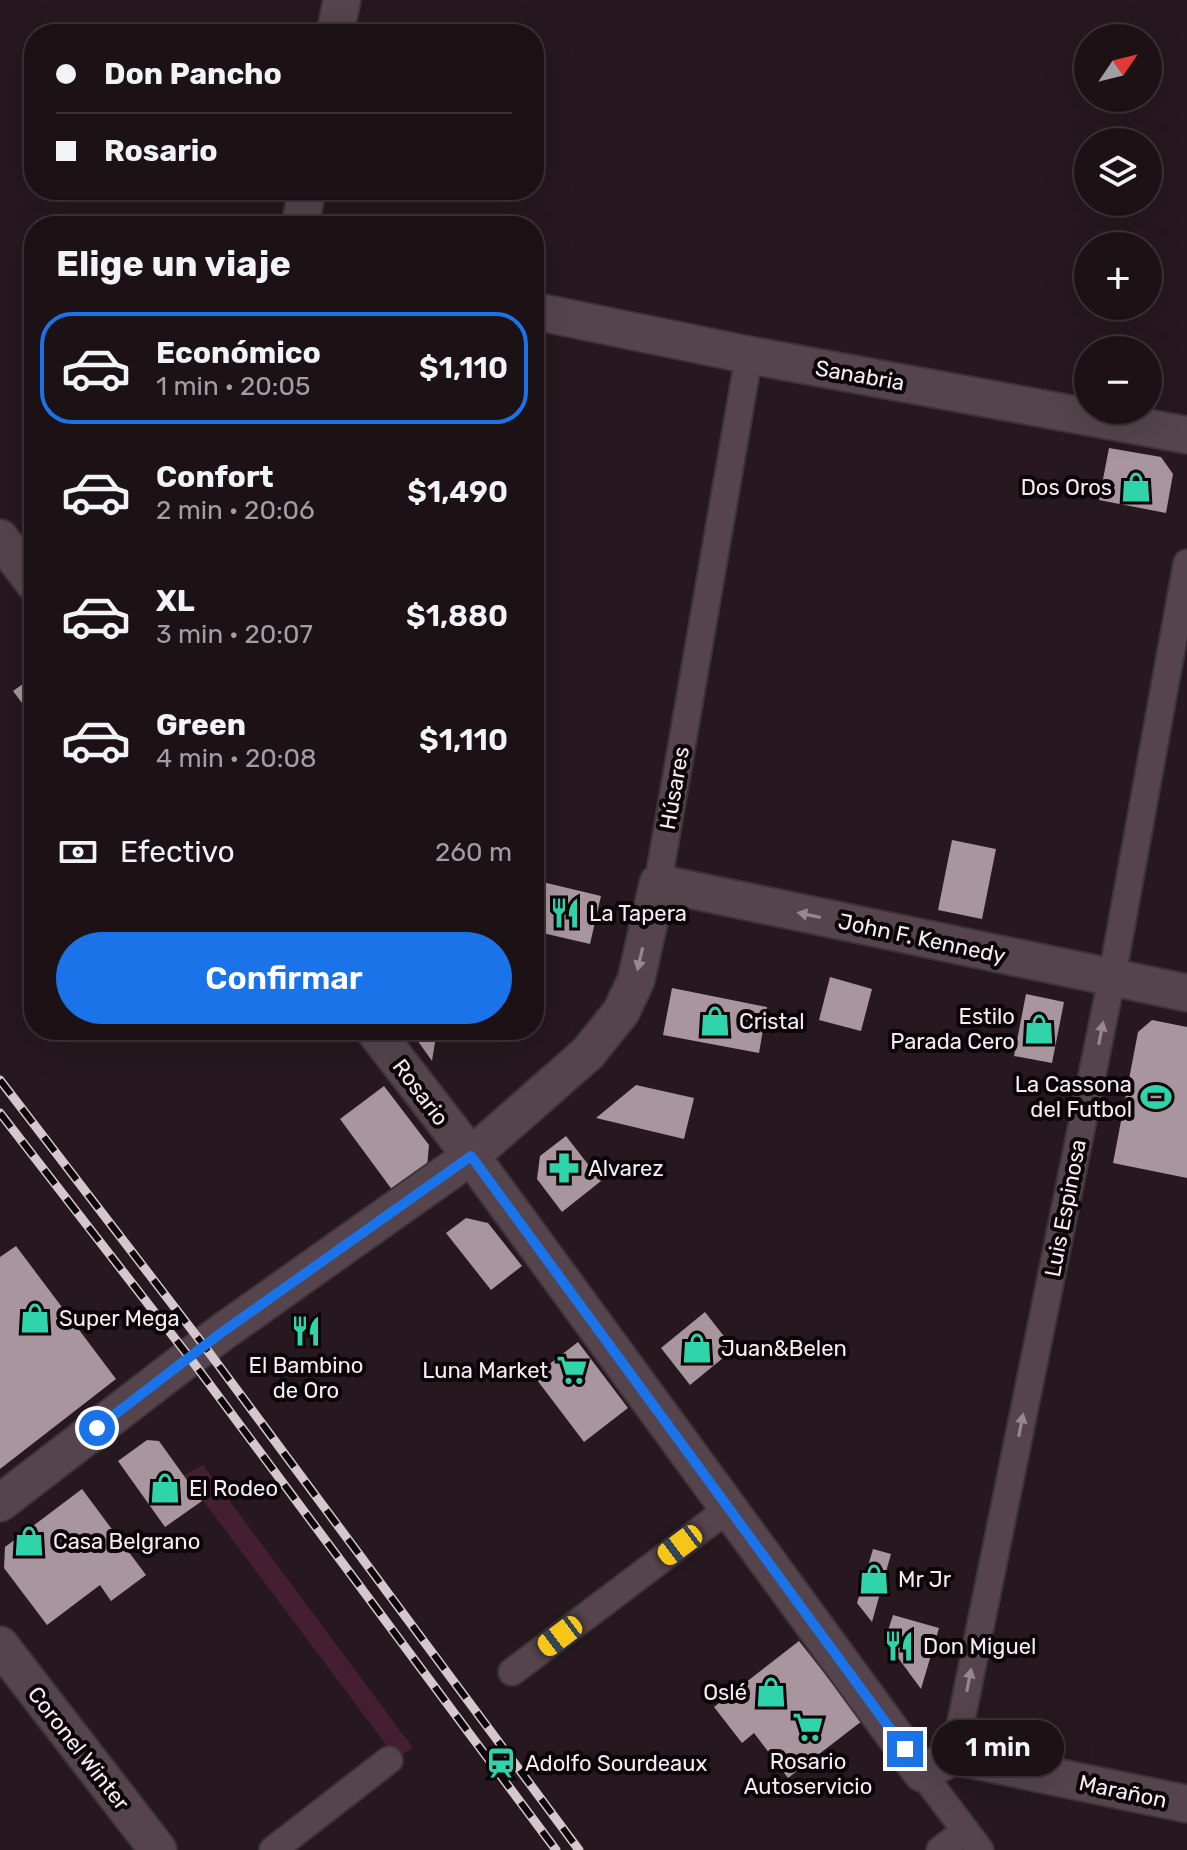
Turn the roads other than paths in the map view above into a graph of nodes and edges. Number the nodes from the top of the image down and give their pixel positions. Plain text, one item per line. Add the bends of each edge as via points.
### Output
1 (342, 0) edge
2 (337, 24) edge
3 (544, 313) edge
4 (749, 355) junction
5 (1187, 435) edge
6 (0, 538) edge
7 (1187, 563) edge
8 (24, 570) edge
9 (658, 883) junction
10 (1112, 977) junction
11 (1187, 993) edge
12 (382, 1040) edge
13 (471, 1156) junction
14 (0, 1503) edge
15 (728, 1509) junction
16 (0, 1645) edge
17 (512, 1672) dead end
18 (954, 1756) junction
19 (389, 1760) dead end
20 (922, 1773) junction
21 (1187, 1804) edge
22 (972, 1840) edge
23 (158, 1850) edge
24 (273, 1850) edge
25 (940, 1850) edge

1 - 2 street
3 - 4 street, Sanabria
4 - 5 street, Sanabria
4 - 9 street, Húsares
6 - 8 street
7 - 10 street, Luis Espinosa
10 -> 9 street, John F. Kennedy
9 -> 13 street, Húsares via 636,980 621,1012 588,1053
10 - 11 street, John F. Kennedy
18 -> 10 street, Luis Espinosa
12 - 13 street, Rosario
13 - 14 street, Húsares via 221,1333
13 - 15 street, Rosario
15 - 17 street
15 - 20 street, Rosario
16 - 23 street, Coronel Winter
18 - 20 street
18 - 21 street, Marañon
19 - 24 street
20 - 22 street, Rosario
22 - 25 street

